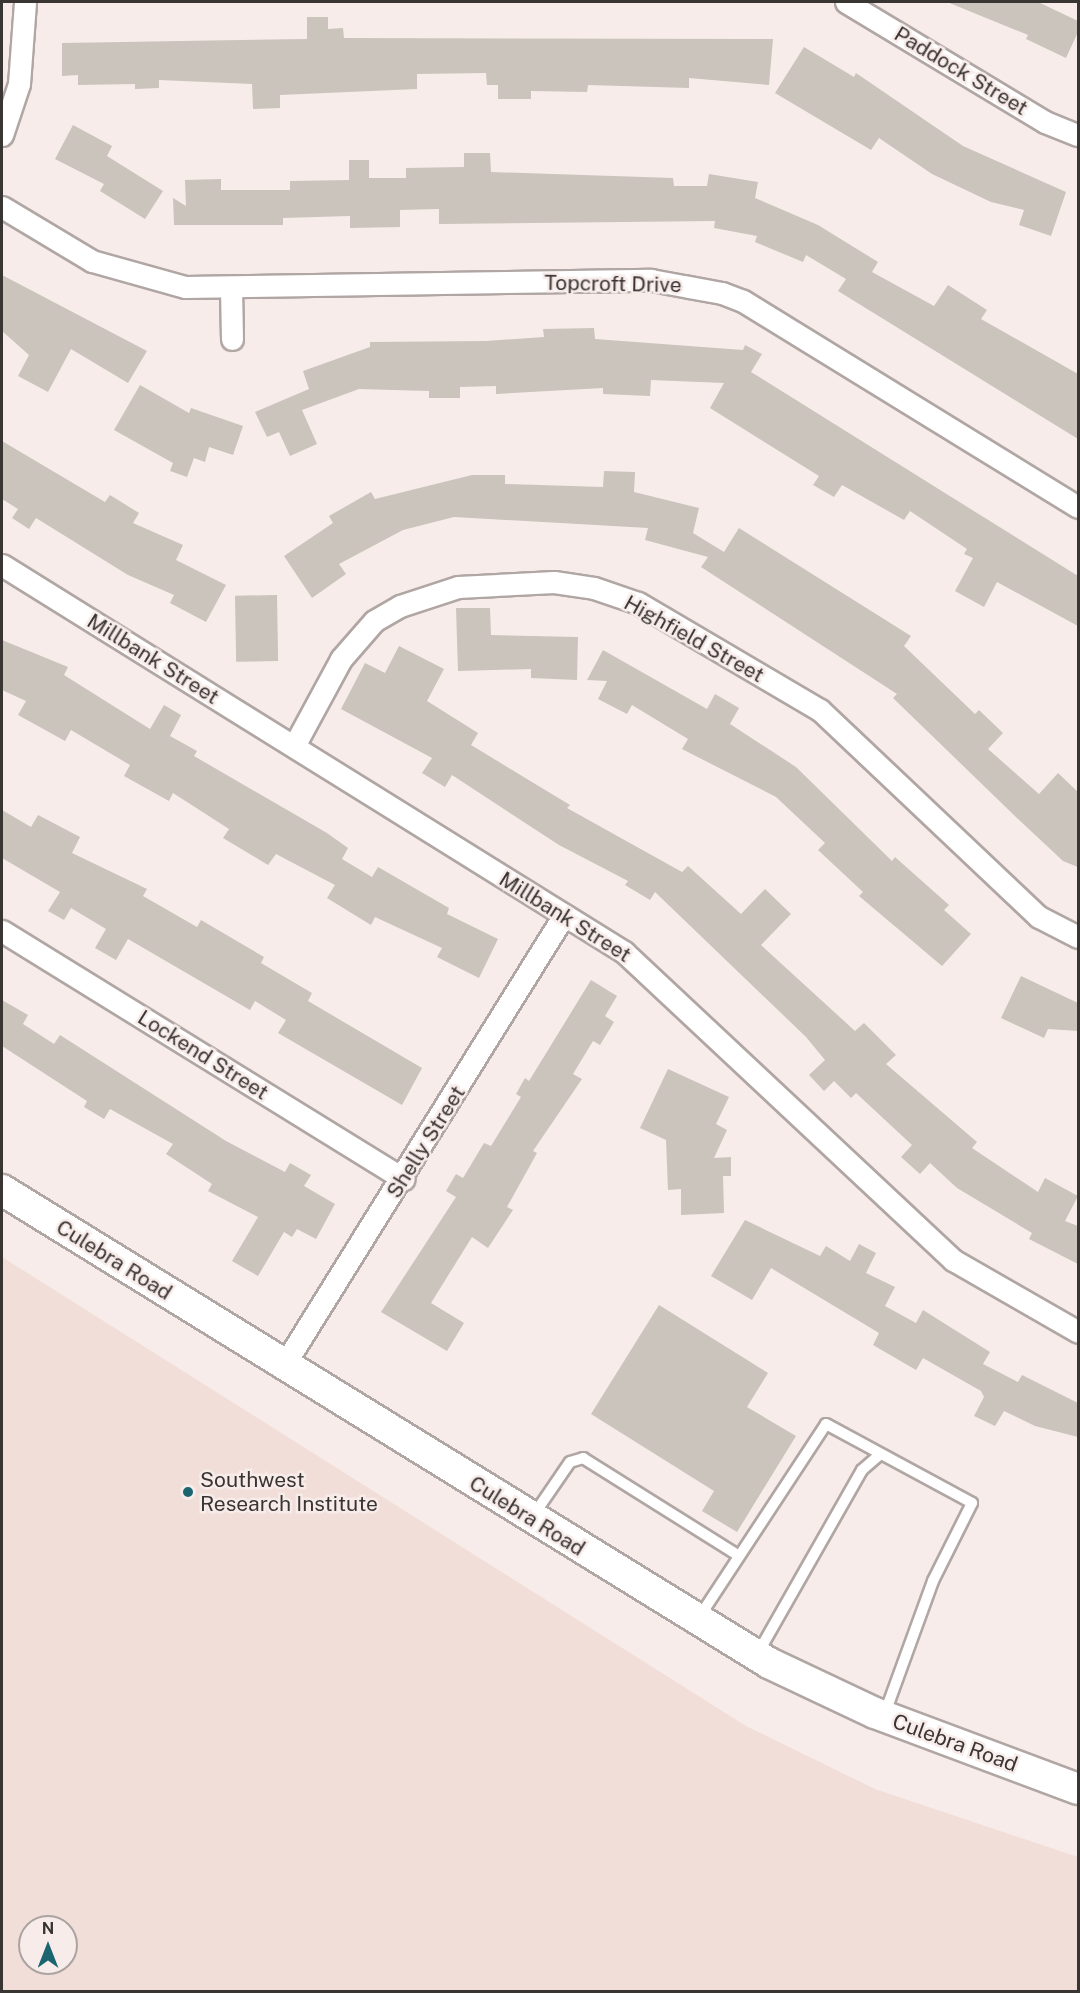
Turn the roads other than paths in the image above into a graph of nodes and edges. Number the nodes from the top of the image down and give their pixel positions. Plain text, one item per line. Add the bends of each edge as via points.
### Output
1 (25, 2) edge
2 (846, 2) edge
3 (2, 135) edge
4 (1078, 135) edge
5 (2, 207) edge
6 (231, 287) junction
7 (232, 339) dead end
8 (1078, 507) edge
9 (2, 565) edge
10 (294, 746) junction
11 (564, 915) junction
12 (2, 931) edge
13 (1078, 937) edge
14 (404, 1179) junction
15 (2, 1190) edge
16 (1078, 1332) edge
17 (284, 1365) junction
18 (879, 1455) junction
19 (531, 1518) junction
20 (739, 1556) junction
21 (697, 1620) junction
22 (757, 1655) junction
23 (884, 1716) junction
24 (1078, 1789) edge

1 - 3 street via 19,84
2 - 4 street, Paddock Street via 1046,123
5 - 6 street, Topcroft Drive via 92,261 185,287
6 - 7 street
6 - 8 street, Topcroft Drive via 651,280 699,287 743,301
9 - 10 street, Millbank Street
10 - 11 street, Millbank Street
10 - 13 street, Highfield Street via 341,659 374,621 400,606 458,587 554,582 594,588 638,603 820,710 1039,916
11 - 14 street, Shelly Street
11 - 16 street, Millbank Street via 640,964 953,1260
12 - 14 street, Lockend Street
14 - 17 street, Shelly Street
15 - 17 main road, Culebra Road
17 - 19 main road, Culebra Road
18 - 20 lane via 826,1424
18 - 22 lane via 862,1470
18 - 23 lane via 972,1503 933,1581
19 - 20 lane via 570,1462 583,1458
19 - 21 main road, Culebra Road
20 - 21 lane
21 - 22 main road, Culebra Road
22 - 23 main road, Culebra Road
23 - 24 main road, Culebra Road

